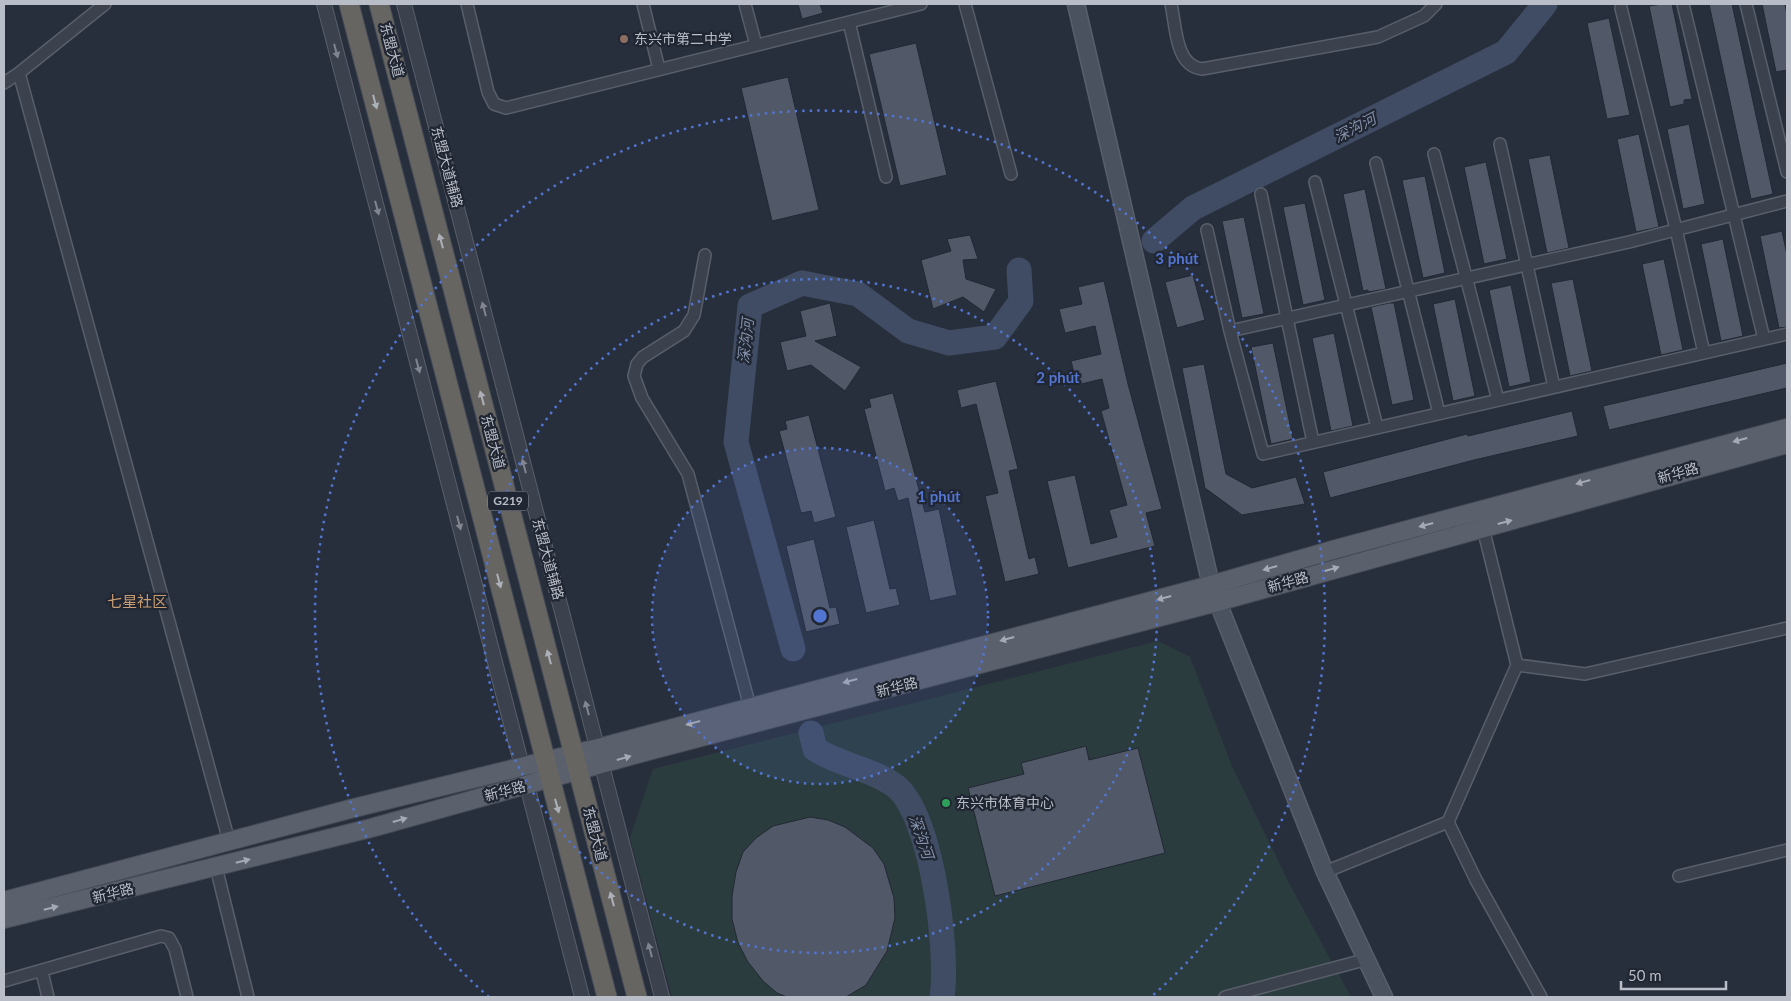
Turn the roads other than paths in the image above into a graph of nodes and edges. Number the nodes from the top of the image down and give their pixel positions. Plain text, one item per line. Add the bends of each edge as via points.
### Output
1 (104, 4) edge
2 (324, 4) edge
3 (349, 4) edge
4 (379, 4) edge
5 (404, 4) edge
6 (467, 4) edge
7 (643, 4) edge
8 (745, 4) edge
9 (922, 4) edge
10 (965, 4) edge
11 (1076, 4) edge
12 (1171, 4) edge
13 (1436, 4) edge
14 (1683, 4) edge
15 (1746, 4) edge
16 (1620, 8) dead end
17 (849, 22) junction
18 (756, 45) junction
19 (659, 69) junction
20 (19, 73) junction
21 (4, 82) edge
22 (1500, 144) dead end
23 (1434, 154) dead end
24 (1376, 163) dead end
25 (1787, 172) edge
26 (1011, 174) dead end
27 (886, 177) dead end
28 (1315, 182) dead end
29 (1261, 194) dead end
30 (1787, 201) edge
31 (1735, 214) junction
32 (1676, 229) junction
33 (1208, 230) dead end
34 (705, 255) dead end
35 (1528, 264) junction
36 (1465, 278) junction
37 (1407, 291) junction
38 (1347, 305) junction
39 (1287, 318) junction
40 (1230, 331) junction
41 (1787, 334) edge
42 (1764, 339) junction
43 (1704, 353) junction
44 (1554, 387) junction
45 (1498, 400) junction
46 (1439, 413) junction
47 (1377, 427) junction
48 (1787, 428) edge
49 (1313, 442) junction
50 (1787, 444) edge
51 (1483, 528) junction
52 (1214, 594) junction
53 (1787, 628) edge
54 (1517, 664) junction
55 (750, 707) junction
56 (600, 756) junction
57 (576, 762) junction
58 (522, 766) junction
59 (548, 769) junction
60 (527, 785) junction
61 (1448, 822) junction
62 (229, 841) junction
63 (1787, 850) edge
64 (216, 867) junction
65 (1325, 872) junction
66 (1679, 876) dead end
67 (4, 901) edge
68 (4, 920) edge
69 (1364, 960) junction
70 (42, 972) junction
71 (4, 981) edge
72 (48, 997) edge
73 (187, 997) edge
74 (248, 997) edge
75 (582, 997) edge
76 (607, 997) edge
77 (637, 997) edge
78 (662, 997) edge
79 (1225, 997) edge
80 (1384, 997) edge
81 (1541, 997) edge

1 - 20 street
2 -> 58 street
3 -> 59 highway, 东盟大道 / G219
57 -> 4 highway, 东盟大道 / G219
56 -> 5 street, 东盟大道辅路
6 - 19 street via 488,92 494,104 506,108
7 - 19 street
8 - 18 street
9 - 17 street
10 - 26 street
11 - 52 main road
12 - 13 street via 1182,58 1192,68 1202,69 1378,37 1424,16
14 - 31 street
15 - 25 street
16 - 32 street
17 - 18 street
17 - 27 street
18 - 19 street
20 - 21 street
20 - 62 street
22 - 35 street
23 - 36 street
24 - 37 street
28 - 38 street
29 - 39 street
30 - 31 street
31 - 32 street
31 - 42 street
32 - 35 street
32 - 43 street
33 - 40 street
34 - 55 street via 694,315 684,331 643,357 634,376 642,398 688,474
35 - 36 street
35 - 44 street
36 - 37 street
36 - 45 street
37 - 38 street
37 - 46 street
38 - 39 street
38 - 47 street
39 - 40 street
39 - 49 street
40 - 49 street via 1262,454
41 - 42 street
42 - 43 street
43 - 44 street
44 - 45 street
45 - 46 street
46 - 47 street
47 - 49 street
48 -> 52 main road, 新华路 via 1336,549
51 -> 50 main road, 新华路
52 -> 51 main road, 新华路
51 - 54 street
52 -> 55 main road, 新华路
56 -> 52 main road, 新华路
52 - 65 main road
53 - 54 street via 1585,674
54 - 61 street
55 -> 56 main road, 新华路
56 - 57 main road, 新华路
78 -> 56 street, 东盟大道辅路
57 - 59 main road, 新华路
77 -> 57 highway, 东盟大道 / G219
58 - 59 main road, 新华路
58 - 60 street
58 - 62 main road, 新华路
59 - 60 main road, 新华路
59 -> 76 highway, 东盟大道 / G219
64 -> 60 main road, 新华路
60 - 75 street
61 - 65 street
61 - 81 street
62 - 67 main road, 新华路
63 - 66 street
68 -> 64 main road, 新华路
64 - 74 street
65 - 69 main road
69 - 79 street
69 - 80 main road
70 - 71 street
70 - 72 street
70 - 73 street via 160,936 169,938 175,949

